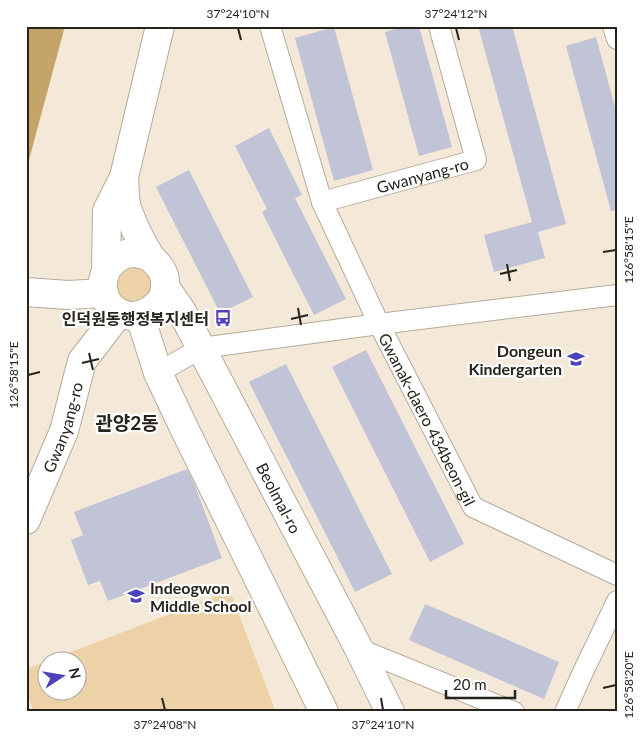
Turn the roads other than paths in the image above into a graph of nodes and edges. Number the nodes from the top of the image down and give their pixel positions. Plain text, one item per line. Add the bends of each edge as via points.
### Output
1 (160, 26) edge
2 (270, 26) edge
3 (439, 26) edge
4 (613, 26) edge
5 (617, 39) edge
6 (124, 177) junction
7 (322, 202) junction
8 (151, 258) junction
9 (165, 287) junction
10 (26, 292) edge
11 (617, 294) edge
12 (117, 298) junction
13 (379, 324) junction
14 (201, 348) junction
15 (158, 373) junction
16 (26, 520) edge
17 (617, 574) edge
18 (617, 601) edge
19 (358, 649) junction
20 (324, 712) edge
21 (390, 712) edge
22 (514, 712) edge
23 (565, 712) edge

1 - 6 street
2 - 7 street
3 - 7 street, Gwanyang-ro via 476,160
4 - 5 street
6 - 8 street via 127,209
6 - 12 street via 107,210
7 - 13 street
8 - 9 street via 162,270
8 - 12 street via 138,253 114,260
9 - 12 street via 162,300 152,310
9 - 14 street, Beolmal-ro
10 - 12 street
11 - 13 street, Gwanak-daero 434beon-gil
12 - 15 street
12 - 16 street, Gwanyang-ro via 82,361 64,431
13 - 14 street, Gwanak-daero 434beon-gil
13 - 17 street, Gwanak-daero 434beon-gil via 473,508
14 - 15 street, Gwanak-daero 434beon-gil
14 - 19 street, Beolmal-ro
15 - 20 street
18 - 23 street
19 - 21 street, Beolmal-ro
19 - 22 street

